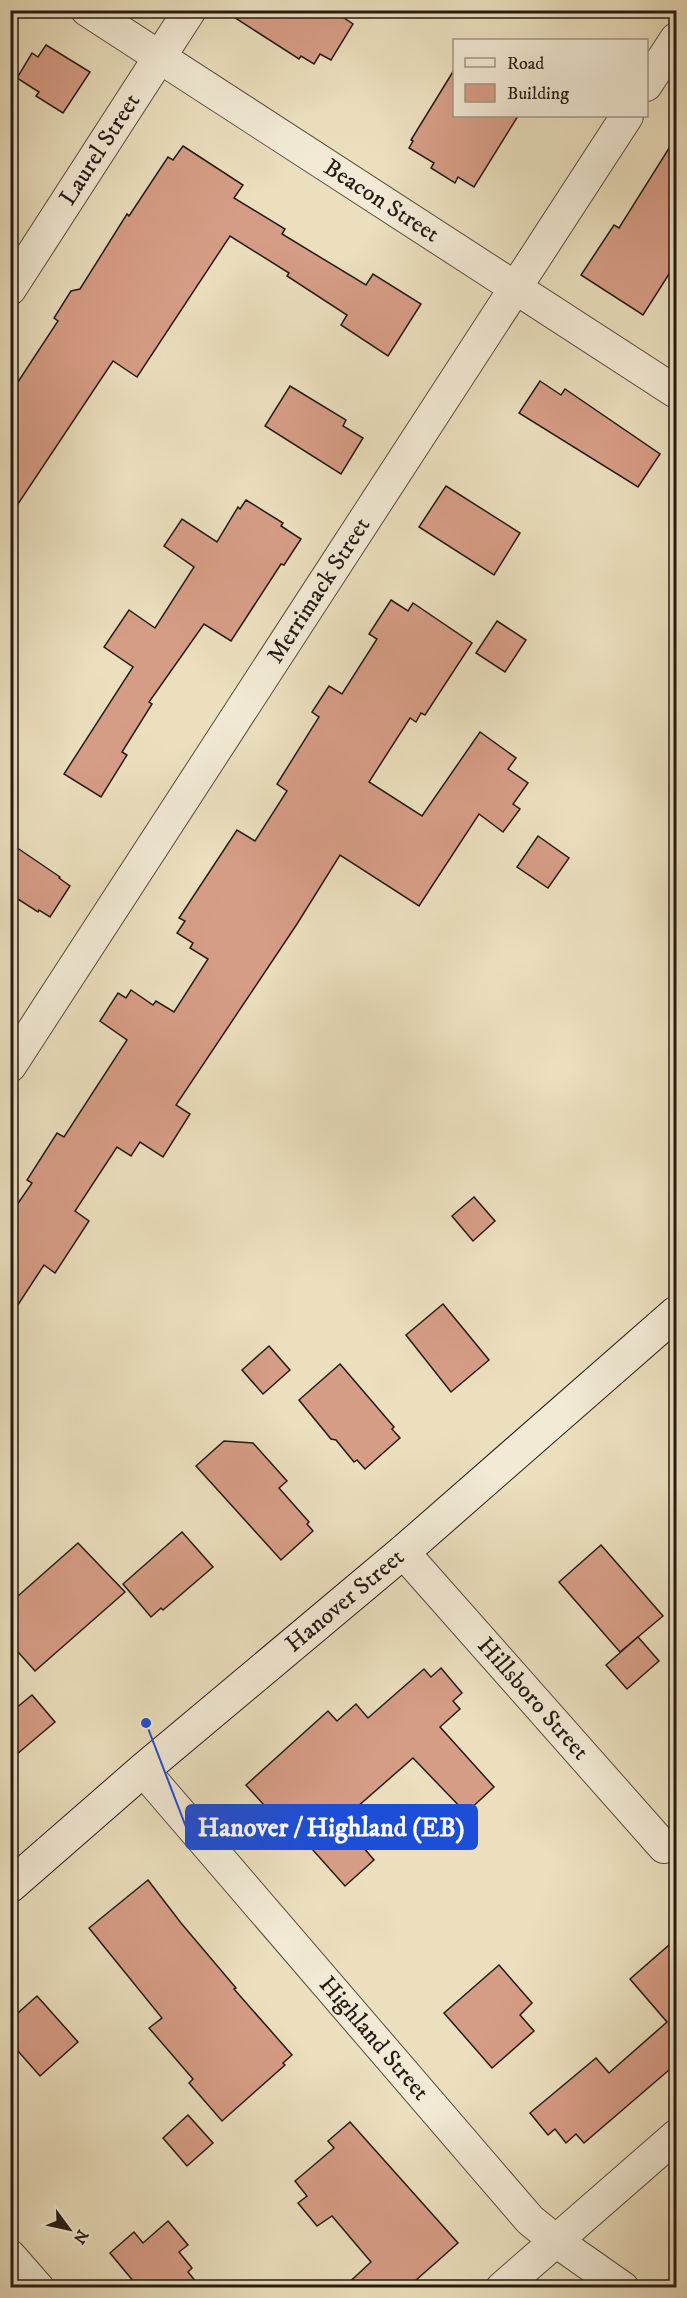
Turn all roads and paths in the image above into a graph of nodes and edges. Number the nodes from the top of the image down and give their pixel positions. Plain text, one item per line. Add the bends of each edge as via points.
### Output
1 (87, 10) edge
2 (190, 10) edge
3 (676, 39) edge
4 (160, 58) junction
5 (648, 82) edge
6 (626, 117) edge
7 (10, 289) edge
8 (516, 289) junction
9 (676, 393) edge
10 (10, 1066) edge
11 (676, 1313) edge
12 (403, 1552) junction
13 (143, 1770) junction
14 (664, 1847) dead end
15 (10, 1886) edge
16 (676, 2136) edge
17 (556, 2241) junction
18 (10, 2256) edge
19 (38, 2288) edge
20 (502, 2288) edge
21 (623, 2288) edge

1 - 4 street, Beacon Street
2 - 4 street, Laurel Street
3 - 5 street
4 - 7 street, Laurel Street
4 - 8 street, Beacon Street
6 - 8 street, Merrimack Street
8 - 9 street, Beacon Street
8 - 10 street, Merrimack Street
11 - 12 street, Hanover Street
12 - 13 street, Hanover Street
12 - 14 street, Hillsboro Street
13 - 15 street, Hanover Street
13 - 17 street, Highland Street via 530,2220
16 - 17 street
17 - 20 street
17 - 21 street, Highland Street
18 - 19 street

